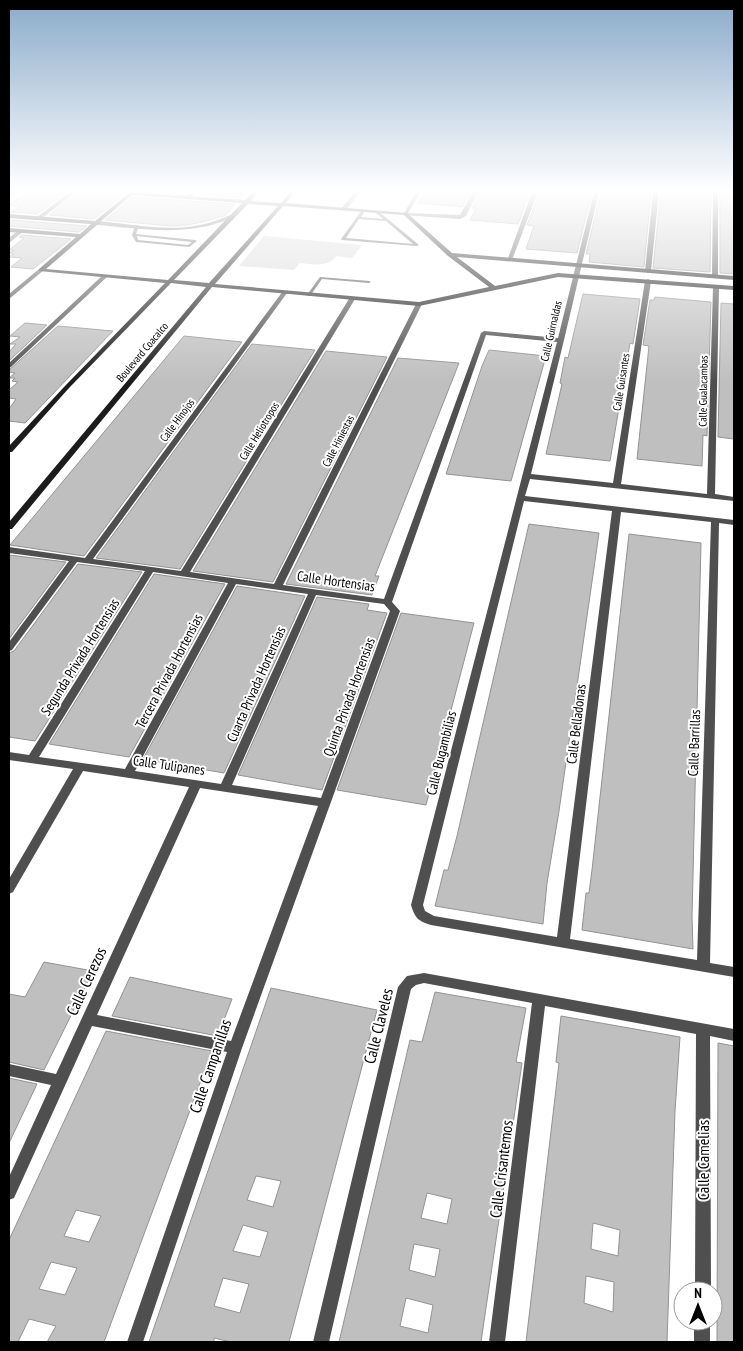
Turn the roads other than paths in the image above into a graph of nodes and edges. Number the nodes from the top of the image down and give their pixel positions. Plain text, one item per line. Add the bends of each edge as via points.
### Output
1 (59, 255) edge
2 (195, 255) edge
3 (237, 255) edge
4 (450, 255) joint
5 (511, 255) edge
6 (580, 255) edge
7 (650, 255) edge
8 (715, 255) edge
9 (509, 260) junction
10 (578, 265) junction
11 (41, 270) junction
12 (648, 271) junction
13 (576, 275) junction
14 (104, 276) junction
15 (715, 276) junction
16 (734, 278) edge
17 (648, 281) junction
18 (170, 282) junction
19 (369, 282) dead end
20 (210, 285) junction
21 (716, 287) junction
22 (494, 288) junction
23 (734, 288) edge
24 (285, 292) junction
25 (309, 295) junction
26 (9, 297) edge
27 (352, 298) junction
28 (419, 304) junction
29 (561, 340) junction
30 (9, 366) edge
31 (9, 450) edge
32 (526, 476) junction
33 (617, 486) junction
34 (712, 496) junction
35 (520, 498) junction
36 (734, 499) edge
37 (617, 508) junction
38 (715, 520) junction
39 (734, 522) edge
40 (9, 527) edge
41 (9, 550) edge
42 (76, 558) junction
43 (87, 561) junction
44 (150, 570) junction
45 (184, 574) junction
46 (233, 581) junction
47 (277, 587) junction
48 (313, 592) junction
49 (387, 602) junction
50 (9, 648) edge
51 (9, 756) edge
52 (32, 759) junction
53 (80, 766) junction
54 (128, 774) junction
55 (196, 784) junction
56 (225, 788) junction
57 (325, 803) junction
58 (9, 889) edge
59 (563, 943) junction
60 (703, 966) junction
61 (734, 972) edge
62 (539, 1000) junction
63 (88, 1019) junction
64 (703, 1029) junction
65 (734, 1035) edge
66 (235, 1048) junction
67 (9, 1070) edge
68 (60, 1081) junction
69 (9, 1192) edge
70 (702, 1281) edge
71 (135, 1342) edge
72 (321, 1342) edge
73 (497, 1342) edge

1 - 11 street
2 - 18 street, Boulevard Coacalco
3 - 20 street, Boulevard Coacalco
4 - 9 street
4 - 22 street
5 - 9 street
6 - 10 street, Calle Guirnaldas
7 - 12 street
8 - 15 street
9 - 10 street
10 - 12 street
10 - 13 street, Calle Guirnaldas
11 - 14 street
11 - 26 street
12 - 15 street
13 - 17 street
13 - 22 street via 543,276
13 - 29 street, Calle Guirnaldas
14 - 18 street
14 - 30 street
15 - 16 street
17 - 21 street
17 - 33 street, Calle Guisantes
18 - 20 street
18 - 31 street, Boulevard Coacalco
19 - 25 lane via 320,278
20 - 24 street
20 - 40 street, Boulevard Coacalco
21 - 23 street
21 - 34 street, Calle Gualacambas
22 - 28 street
24 - 25 street
24 - 43 street, Calle Hinojos
25 - 27 street
27 - 28 street
27 - 45 street, Calle Heliotropos
28 - 47 street, Calle Hiniestas
29 - 32 street, Calle Guirnaldas
29 - 49 street, Calle Hortensias via 484,332
32 - 33 street
32 - 35 street, Calle Guirnaldas
33 - 34 street
34 - 36 street
35 - 37 street
35 - 59 street, Calle Bugambilias via 417,905 420,914 431,920
37 - 38 street
37 - 59 street, Calle Belladonas
38 - 39 street
38 - 60 street, Calle Barrillas
41 - 42 street, Calle Hortensias
42 - 43 street, Calle Hortensias
42 - 50 street
43 - 44 street, Calle Hortensias
44 - 45 street, Calle Hortensias
44 - 52 street, Segunda Privada Hortensias
45 - 46 street, Calle Hortensias
46 - 47 street, Calle Hortensias
46 - 54 street, Tercera Privada Hortensias
47 - 48 street, Calle Hortensias
48 - 49 street, Calle Hortensias
48 - 56 street, Cuarta Privada Hortensias
49 - 57 street, Quinta Privada Hortensias via 395,612
51 - 52 street, Calle Tulipanes
52 - 53 street, Calle Tulipanes
53 - 54 street, Calle Tulipanes
53 - 58 street
54 - 55 street, Calle Tulipanes
55 - 56 street, Calle Tulipanes
55 - 63 street, Calle Cerezos
56 - 57 street, Calle Tulipanes
57 - 66 street, Calle Campanillas
59 - 60 street, Calle Bugambilias
60 - 61 street, Calle Bugambilias
62 - 64 street, Calle Claveles
62 - 72 street, Calle Claveles via 424,978 412,980 405,987
62 - 73 street, Calle Crisantemos
63 - 66 street
63 - 68 street, Calle Cerezos
64 - 65 street, Calle Claveles
64 - 70 street, Calle Camelias
66 - 71 street, Calle Campanillas
67 - 68 street
68 - 69 street, Calle Cerezos

